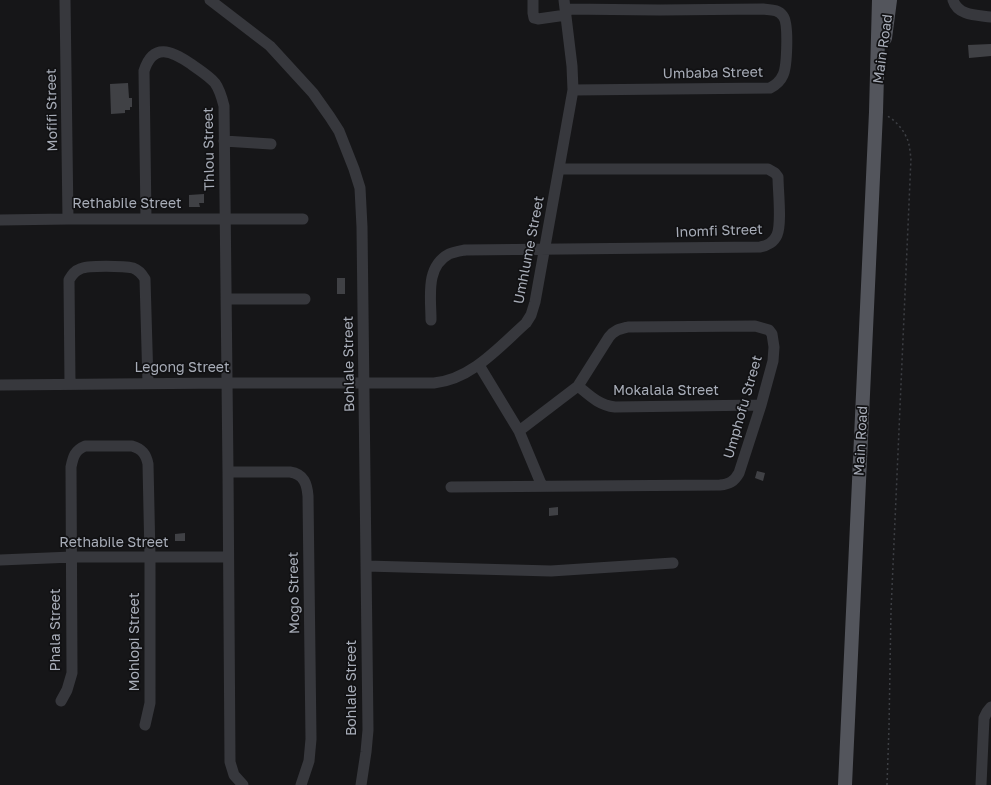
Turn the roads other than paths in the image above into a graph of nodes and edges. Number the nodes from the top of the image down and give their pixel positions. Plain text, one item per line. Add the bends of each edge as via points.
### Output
1 (65, 0) edge
2 (210, 0) edge
3 (532, 0) edge
4 (879, 0) edge
5 (890, 0) edge
6 (953, 0) edge
7 (565, 8) edge
8 (991, 17) edge
9 (573, 90) junction
10 (876, 105) junction
11 (224, 140) junction
12 (271, 144) dead end
13 (559, 169) junction
14 (68, 219) junction
15 (146, 219) junction
16 (225, 219) junction
17 (303, 219) dead end
18 (0, 220) edge
19 (544, 249) junction
20 (305, 298) dead end
21 (226, 299) junction
22 (431, 320) dead end
23 (479, 365) junction
24 (227, 383) junction
25 (364, 383) junction
26 (70, 384) junction
27 (148, 384) junction
28 (0, 385) edge
29 (578, 386) junction
30 (760, 405) junction
31 (519, 431) junction
32 (228, 472) junction
33 (542, 486) junction
34 (451, 487) dead end
35 (72, 557) junction
36 (150, 557) junction
37 (228, 557) junction
38 (0, 560) edge
39 (673, 563) dead end
40 (366, 566) junction
41 (61, 701) dead end
42 (991, 707) edge
43 (145, 725) dead end
44 (988, 736) edge
45 (243, 785) edge
46 (301, 785) edge
47 (361, 785) edge
48 (845, 785) edge
49 (981, 785) edge

1 - 14 street, Mofifi Street
2 - 25 street, Bohlale Street via 270,46 292,69 330,116 350,157 360,188 361,204
3 - 7 street, Umbaba Street via 532,13 534,18 538,19
4 - 10 main road, Main Road
5 - 10 main road, Main Road
6 - 8 street via 958,10 963,13
7 - 9 street, Umhlume Street
7 - 9 street, Umbaba Street via 763,9 778,12 786,24 786,65 779,82 770,88
9 - 13 street, Umhlume Street
10 - 48 main road, Main Road
11 - 12 street
11 - 15 street, Thlou Street via 222,97 210,78 174,53 165,52 153,56 144,71
11 - 16 street, Thlou Street
13 - 19 street, Umhlume Street
13 - 19 street, Inomfi Street via 768,169 775,172 778,177 778,234 768,245 760,247
14 - 15 street, Rethabile Street
14 - 18 street, Rethabile Street
15 - 16 street, Rethabile Street
16 - 17 street, Rethabile Street
16 - 21 street, Thlou Street
19 - 22 street via 465,250 451,253 437,264 434,270 431,285
19 - 23 street, Umhlume Street via 536,302 531,315 526,323
20 - 21 street
21 - 24 street, Thlou Street
23 - 25 street, Umhlume Street via 443,382
23 - 31 street
24 - 25 street, Legong Street
24 - 27 street, Legong Street
24 - 32 street
25 - 40 street, Bohlale Street
26 - 27 street, Legong Street
26 - 27 street via 69,280 76,271 90,266 130,268 139,271 145,279
26 - 28 street, Legong Street
29 - 30 street, Mokalala Street via 600,403 615,407
29 - 30 street, Umphofu Street via 613,332 617,330 628,327 755,326 769,330 774,347 773,360
29 - 31 street, Umphofu Street
30 - 33 street, Umphofu Street via 743,463 737,478 729,483
31 - 33 street
32 - 37 street
32 - 46 street, Mogo Street via 290,472 300,474 306,483 311,750
33 - 34 street, Umphofu Street
35 - 36 street, Rethabile Street
35 - 36 street, Phala Street via 71,467 75,453 91,446 132,446 139,448 147,457
35 - 38 street, Rethabile Street
35 - 41 street, Phala Street via 72,673
36 - 37 street, Rethabile Street
36 - 43 street, Mohlopi Street via 150,703
37 - 45 street via 230,762 234,775
39 - 40 street via 551,571
40 - 47 street, Bohlale Street via 368,730
42 - 44 street via 984,718
44 - 49 street

